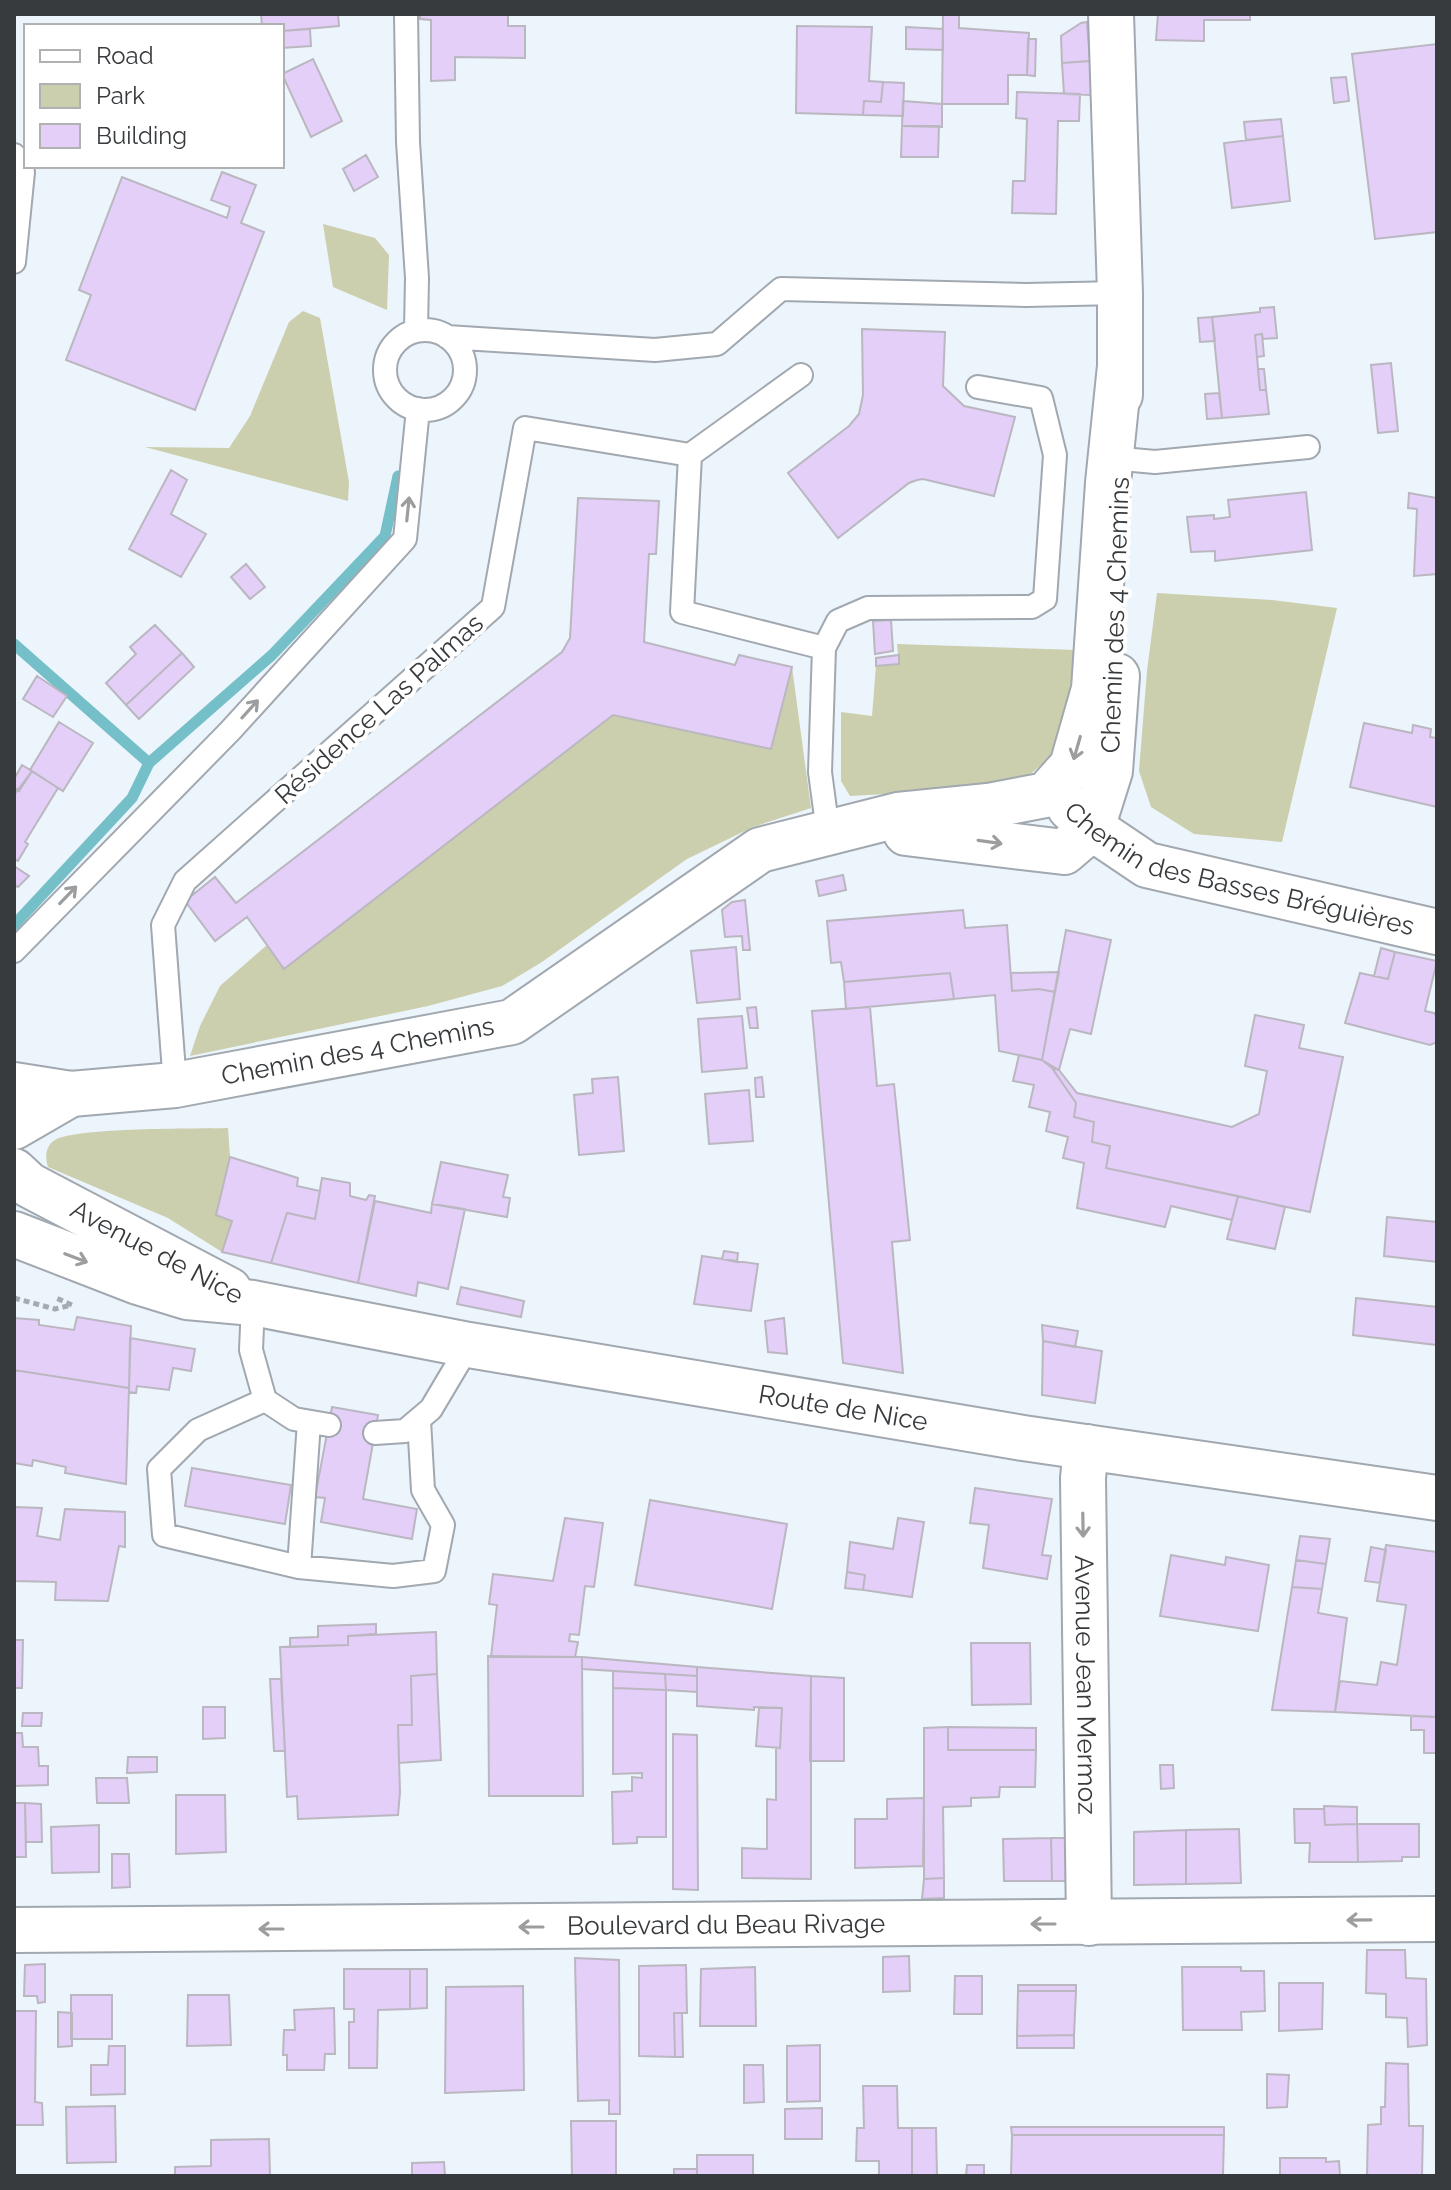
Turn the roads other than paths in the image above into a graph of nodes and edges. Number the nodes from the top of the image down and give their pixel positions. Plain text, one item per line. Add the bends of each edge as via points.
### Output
1 (406, 14) edge
2 (1111, 14) edge
3 (14, 155) edge
4 (14, 262) edge
5 (1120, 293) junction
6 (416, 330) junction
7 (447, 337) junction
8 (801, 375) dead end
9 (978, 387) dead end
10 (418, 409) junction
11 (1308, 447) dead end
12 (690, 455) junction
13 (1115, 459) junction
14 (824, 648) junction
15 (1050, 791) junction
16 (1092, 828) junction
17 (828, 832) junction
18 (1437, 932) edge
19 (14, 951) edge
20 (14, 1085) edge
21 (175, 1085) junction
22 (71, 1094) junction
23 (14, 1127) edge
24 (14, 1171) edge
25 (14, 1234) edge
26 (253, 1303) junction
27 (469, 1345) junction
28 (265, 1400) junction
29 (419, 1420) junction
30 (375, 1433) dead end
31 (1086, 1447) junction
32 (1437, 1498) edge
33 (299, 1567) junction
34 (1437, 1919) edge
35 (1089, 1923) junction
36 (14, 1930) edge

1 - 6 lane
2 - 5 street, Chemin des 4 Chemins
3 - 4 lane via 23,172
5 - 7 lane via 781,289 717,344 655,350
5 - 13 street, Chemin des 4 Chemins
6 - 7 lane
6 - 10 lane via 388,352 386,377 397,398
7 - 10 lane via 464,358 462,385 445,405
8 - 12 lane
9 - 14 lane via 1041,398 1055,455 1045,599 1032,607 868,608 838,621
19 -> 10 lane via 230,731 405,539
11 - 13 lane via 1155,462
12 - 14 lane via 682,612
12 - 21 lane, Résidence Las Palmas via 525,428 493,607 185,881 179,892 163,925
13 -> 15 street, Chemin des 4 Chemins via 1094,689 1072,766
13 - 16 street, Chemin des 4 Chemins via 1117,691 1110,771
14 - 17 lane via 820,772
15 - 16 street, Chemin des Basses Bréguières
15 - 17 street, Chemin des 4 Chemins via 988,806 898,815
17 -> 16 street, Chemin des 4 Chemins via 948,837 1064,852
16 - 18 street, Chemin des Basses Bréguières via 1147,865
17 - 21 street, Chemin des 4 Chemins via 760,850 512,1022
20 - 22 street
21 - 22 street, Chemin des 4 Chemins
22 - 23 street
24 - 26 street, Avenue de Nice via 29,1185
25 -> 26 street, Avenue de Nice via 187,1297
26 - 27 street, Route de Nice
26 - 28 lane via 251,1350
27 - 29 lane
27 - 31 street, Route de Nice
28 - 33 lane via 294,1419 319,1424
28 - 33 lane via 198,1430 159,1469 164,1535
29 - 30 lane via 405,1431
29 - 33 lane via 423,1490 443,1525 434,1571 393,1576
31 - 32 street, Route de Nice
31 -> 35 street, Avenue Jean Mermoz
34 -> 35 street, Boulevard du Beau Rivage
35 -> 36 street, Boulevard du Beau Rivage

